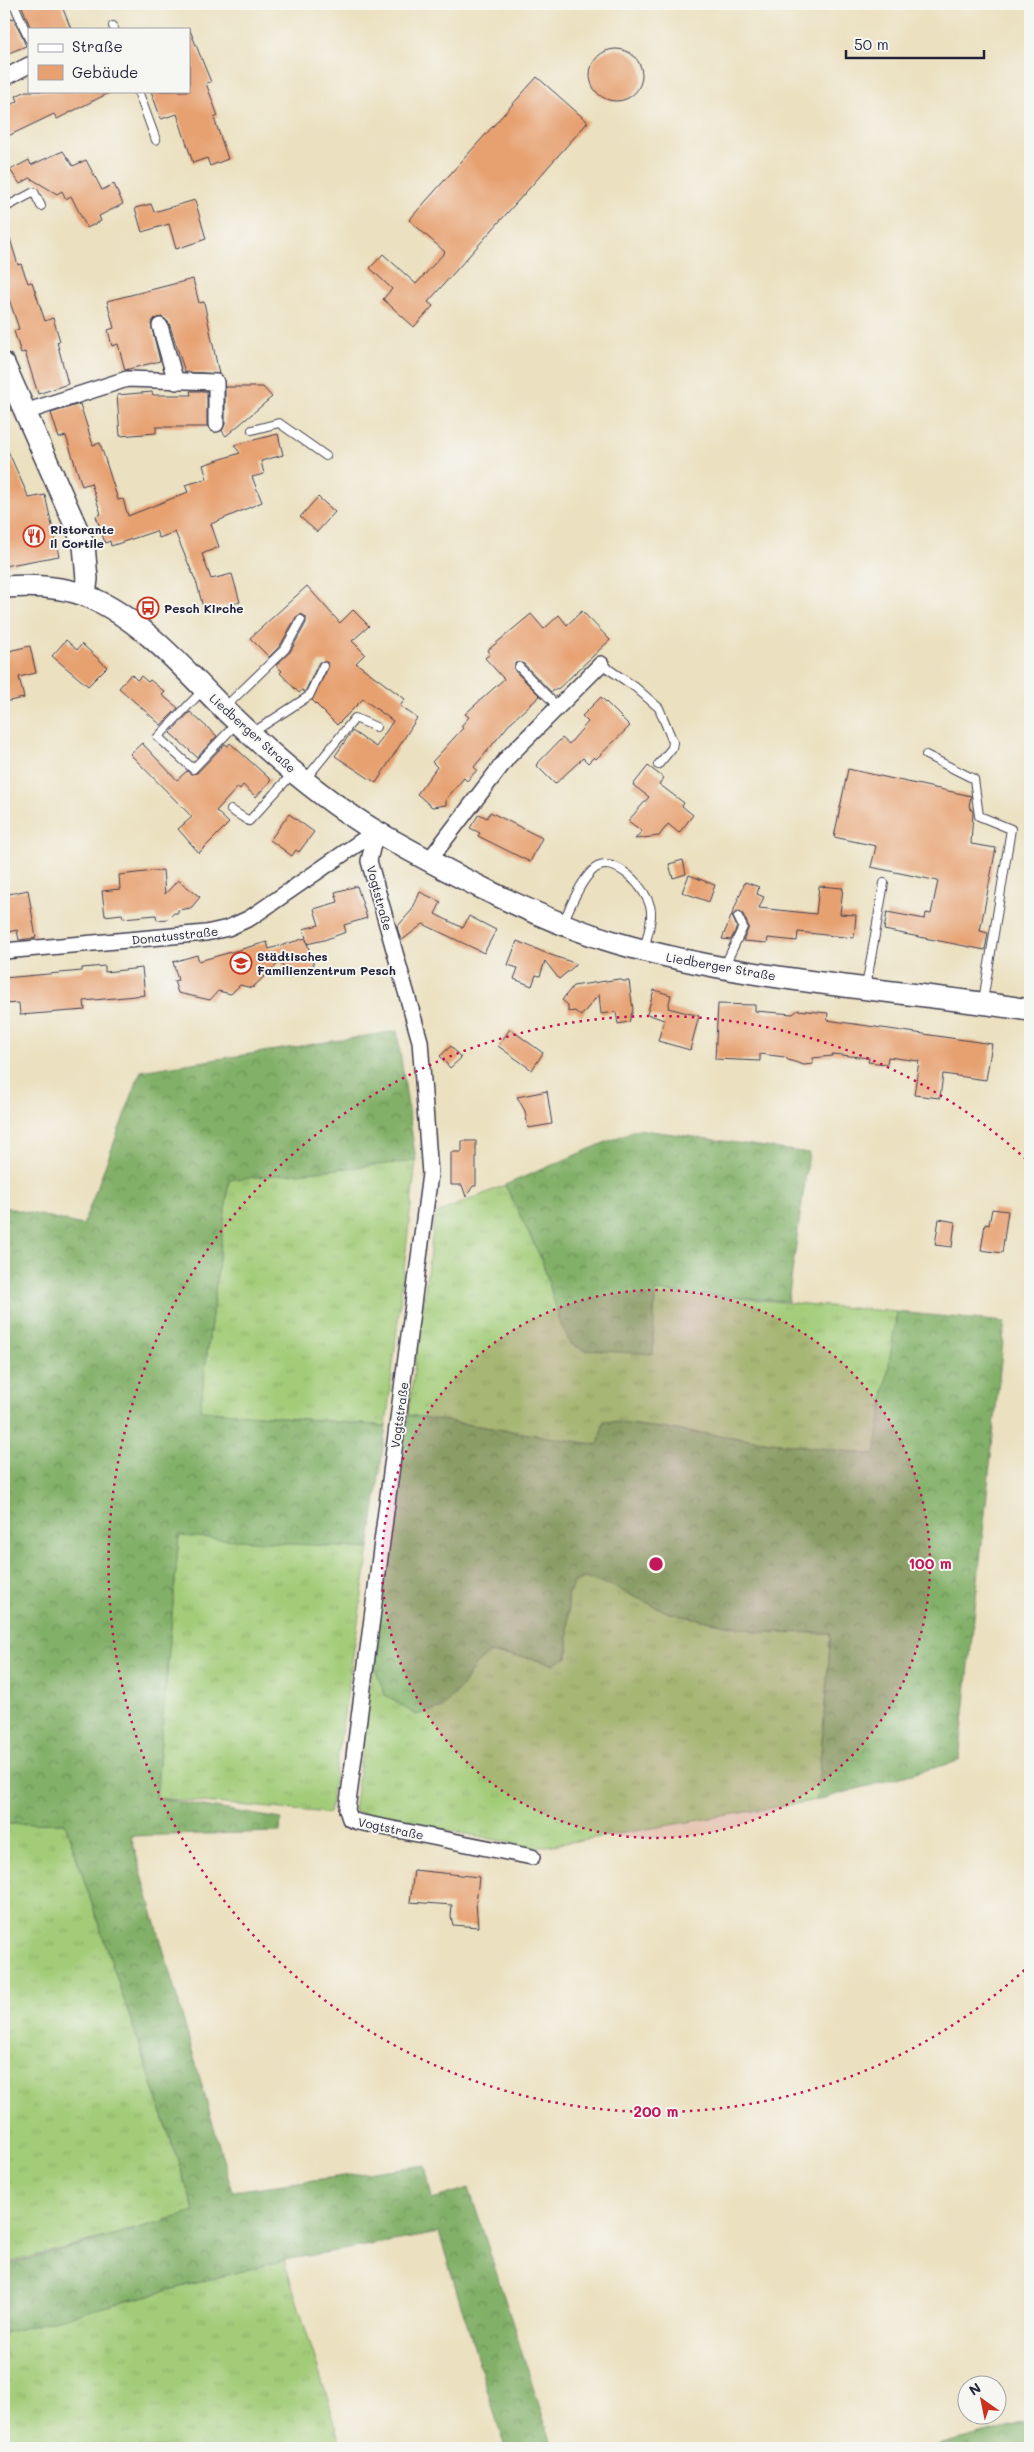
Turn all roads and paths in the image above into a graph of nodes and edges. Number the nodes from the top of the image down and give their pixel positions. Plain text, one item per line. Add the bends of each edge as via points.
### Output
1 (14, 4) edge
2 (28, 37) edge
3 (28, 66) edge
4 (4, 78) edge
5 (138, 92) edge
6 (156, 140) dead end
7 (41, 206) dead end
8 (4, 208) edge
9 (160, 326) dead end
10 (4, 364) edge
11 (176, 382) junction
12 (25, 412) junction
13 (216, 424) dead end
14 (252, 430) dead end
15 (326, 456) dead end
16 (4, 586) edge
17 (85, 595) junction
18 (301, 620) dead end
19 (601, 664) joint
20 (323, 666) dead end
21 (519, 667) dead end
22 (204, 688) junction
23 (558, 708) junction
24 (238, 722) junction
25 (376, 727) dead end
26 (926, 755) dead end
27 (658, 765) dead end
28 (299, 776) junction
29 (231, 810) dead end
30 (376, 831) junction
31 (430, 859) junction
32 (884, 883) dead end
33 (738, 917) dead end
34 (562, 923) junction
35 (644, 950) junction
36 (4, 951) edge
37 (724, 967) junction
38 (866, 988) junction
39 (983, 1003) junction
40 (1030, 1010) edge
41 (532, 1857) dead end

1 - 2 lane
3 - 4 street
5 - 6 lane
7 - 8 lane via 34,192
9 - 11 street
10 - 12 main road
11 - 12 street via 128,379
11 - 13 street via 216,382
12 - 17 main road via 84,545 87,565
14 - 15 lane via 279,423
16 - 17 main road, Liedberger Straße via 46,587
17 - 22 main road, Liedberger Straße via 136,626
18 - 24 lane
19 - 23 street
19 - 27 lane via 635,687 658,708 673,742
20 - 24 lane via 309,696
21 - 23 lane
22 - 24 main road, Liedberger Straße
22 - 24 lane via 158,737 193,769
23 - 31 street via 498,769
24 - 28 main road, Liedberger Straße
25 - 28 lane via 355,718
26 - 39 lane via 974,779 979,816 1011,829
28 - 29 lane via 249,821
28 - 30 main road, Liedberger Straße
30 - 31 main road, Liedberger Straße
30 - 36 street, Donatusstraße via 250,918 228,928 206,933
30 - 41 street, Vogtstraße via 369,861 420,1041 430,1174 347,1810 350,1819 358,1822
31 - 34 main road, Liedberger Straße
32 - 38 lane
33 - 37 lane via 743,927
34 - 35 main road, Liedberger Straße
34 - 35 lane via 592,871 603,865 616,867 633,878 651,910
35 - 37 main road, Liedberger Straße
37 - 38 main road, Liedberger Straße
38 - 39 main road, Liedberger Straße
39 - 40 main road, Liedberger Straße

